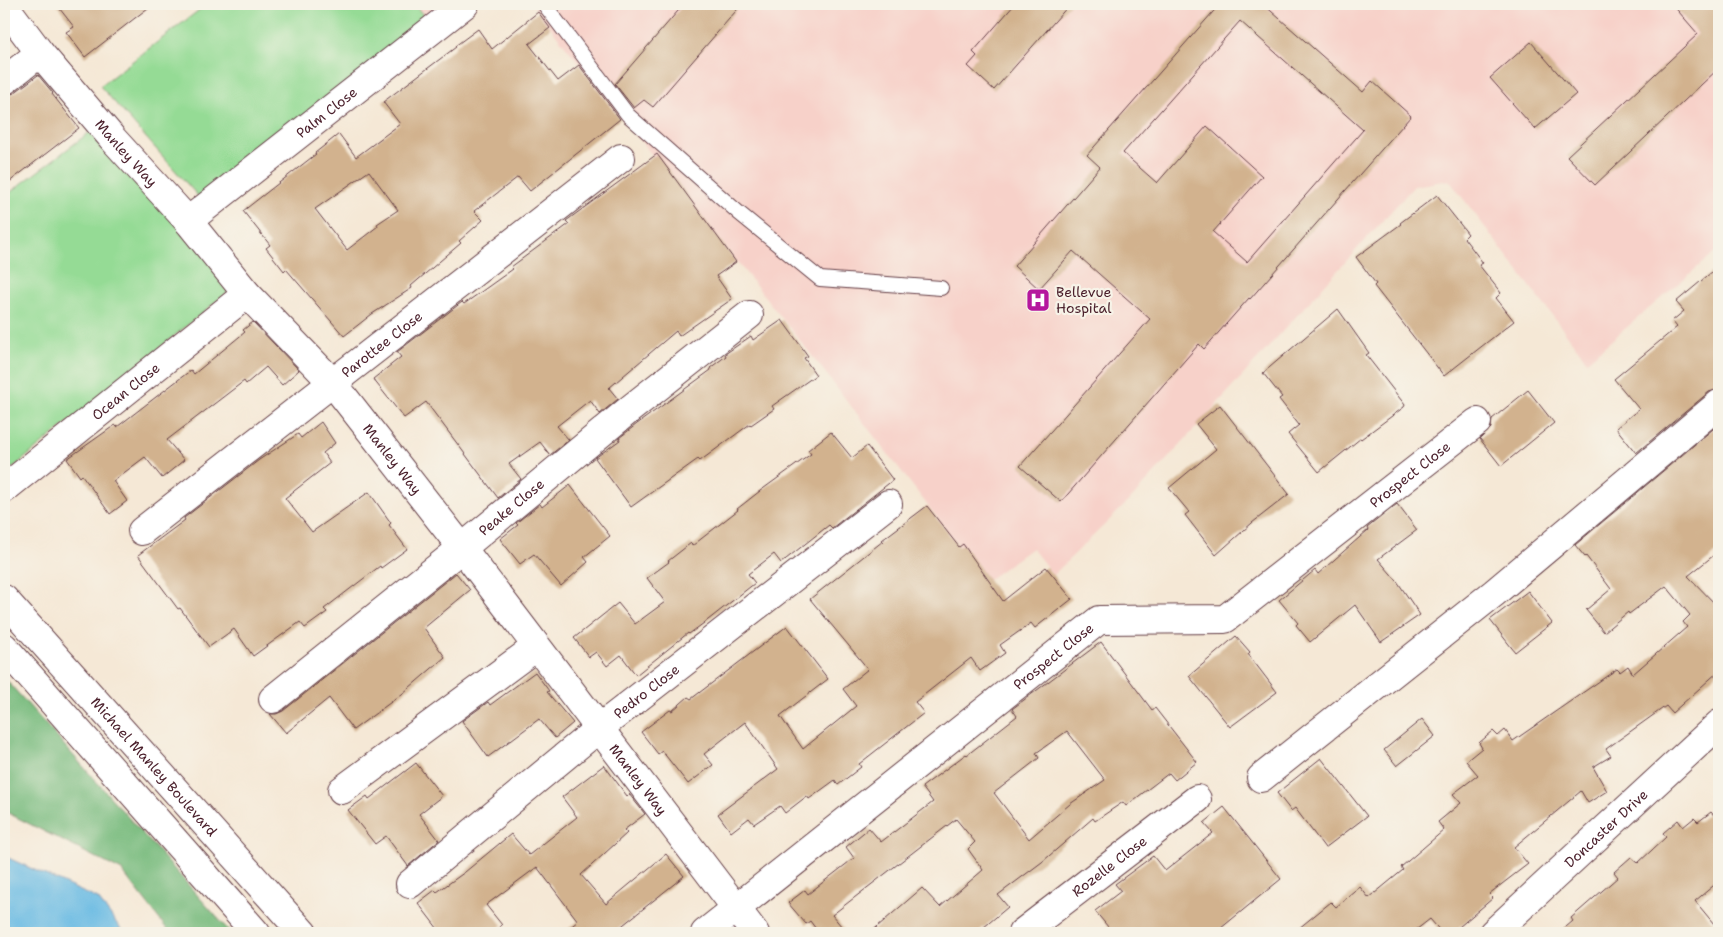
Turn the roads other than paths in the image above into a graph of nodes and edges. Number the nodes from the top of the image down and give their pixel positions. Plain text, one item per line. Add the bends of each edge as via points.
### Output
1 (465, 4) edge
2 (544, 4) edge
3 (8, 6) edge
4 (40, 53) junction
5 (4, 80) edge
6 (622, 158) dead end
7 (188, 221) junction
8 (941, 288) dead end
9 (247, 294) junction
10 (749, 315) dead end
11 (332, 383) junction
12 (1719, 404) edge
13 (1477, 422) dead end
14 (4, 489) edge
15 (888, 504) dead end
16 (142, 531) dead end
17 (462, 548) junction
18 (4, 599) edge
19 (4, 647) edge
20 (536, 647) junction
21 (273, 699) dead end
22 (1719, 724) edge
23 (598, 728) junction
24 (1261, 778) dead end
25 (342, 790) dead end
26 (1197, 799) dead end
27 (410, 884) dead end
28 (736, 909) junction
29 (256, 933) edge
30 (304, 933) edge
31 (705, 933) edge
32 (755, 933) edge
33 (1022, 933) edge
34 (1493, 933) edge

1 - 7 main road, Palm Close
2 - 8 lane via 628,115 739,213 820,278
3 - 4 main road, Manley Way
4 - 5 main road
4 - 7 main road, Manley Way
6 - 11 main road, Parottee Close
7 - 9 main road, Manley Way
9 - 11 main road, Manley Way
9 - 14 main road, Ocean Close
10 - 17 main road, Peake Close
11 - 16 main road, Parottee Close
11 - 17 main road, Manley Way
12 - 24 main road via 1494,594
13 - 28 main road, Prospect Close via 1225,619 1099,620
15 - 23 main road, Pedro Close
17 - 20 main road, Manley Way
17 - 21 main road, Peake Close
18 - 30 main road, Michael Manley Boulevard
19 - 29 main road
20 - 23 main road, Manley Way
20 - 25 main road
22 - 34 main road, Doncaster Drive
23 - 27 main road, Pedro Close
23 - 28 main road, Manley Way
26 - 33 main road, Rozelle Close
28 - 31 main road, Prospect Close
28 - 32 main road, Manley Way

